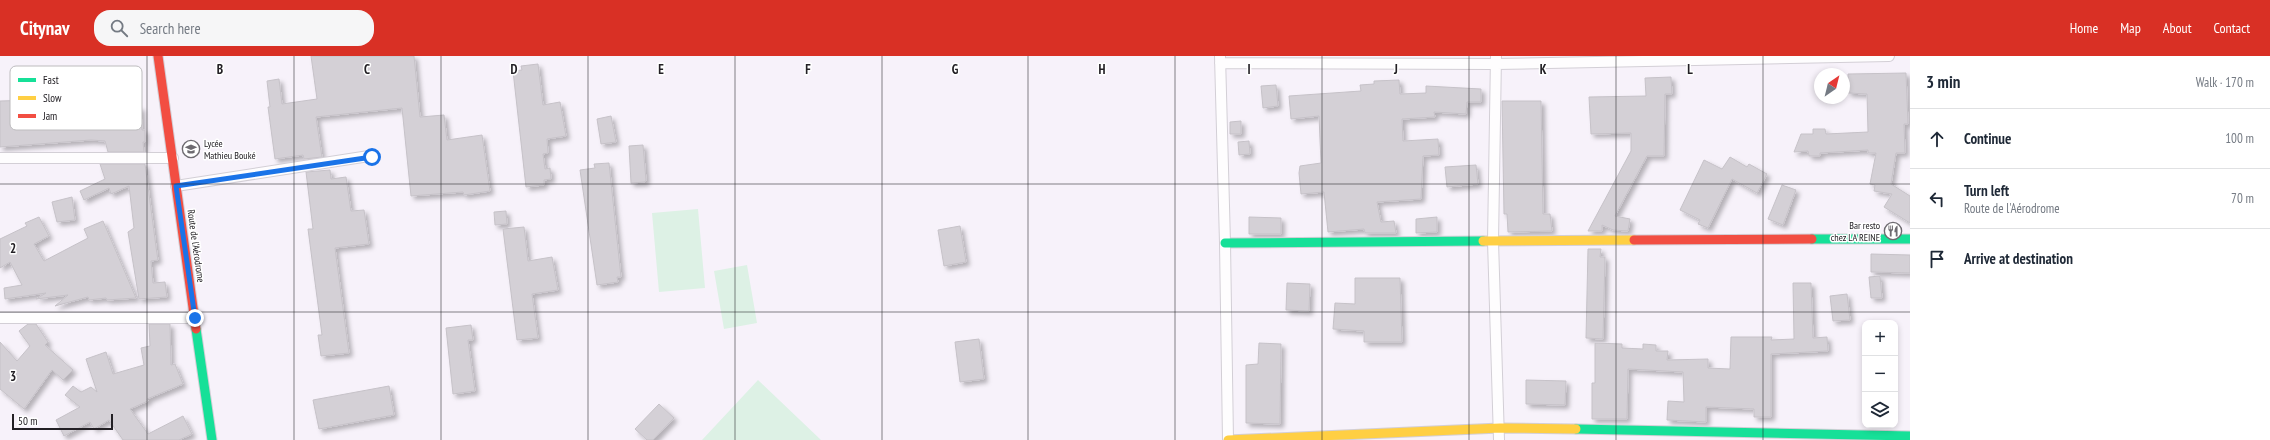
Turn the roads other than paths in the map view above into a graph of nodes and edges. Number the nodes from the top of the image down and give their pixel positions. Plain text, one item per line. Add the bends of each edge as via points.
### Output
1 (158, 56) edge
2 (1889, 56) edge
3 (1220, 60) edge
4 (1496, 60) edge
5 (0, 158) edge
6 (173, 158) junction
7 (373, 158) dead end
8 (176, 186) junction
9 (1910, 239) edge
10 (1493, 241) junction
11 (1225, 243) junction
12 (0, 318) edge
13 (195, 318) junction
14 (1500, 428) junction
15 (1910, 436) edge
16 (212, 440) edge
17 (1228, 440) edge
18 (1499, 440) edge

1 - 6 street, Route de l'Aérodrome
2 - 4 street
3 - 4 street
3 - 11 street
4 - 10 street
5 - 6 street
6 - 8 street, Route de l'Aérodrome
7 - 8 street via 369,156
8 - 13 street, Route de l'Aérodrome
9 - 10 street
10 - 11 street
10 - 14 street
11 - 17 street
12 - 13 street
13 - 16 street, Route de l'Aérodrome
14 - 15 street
14 - 17 street
14 - 18 street

